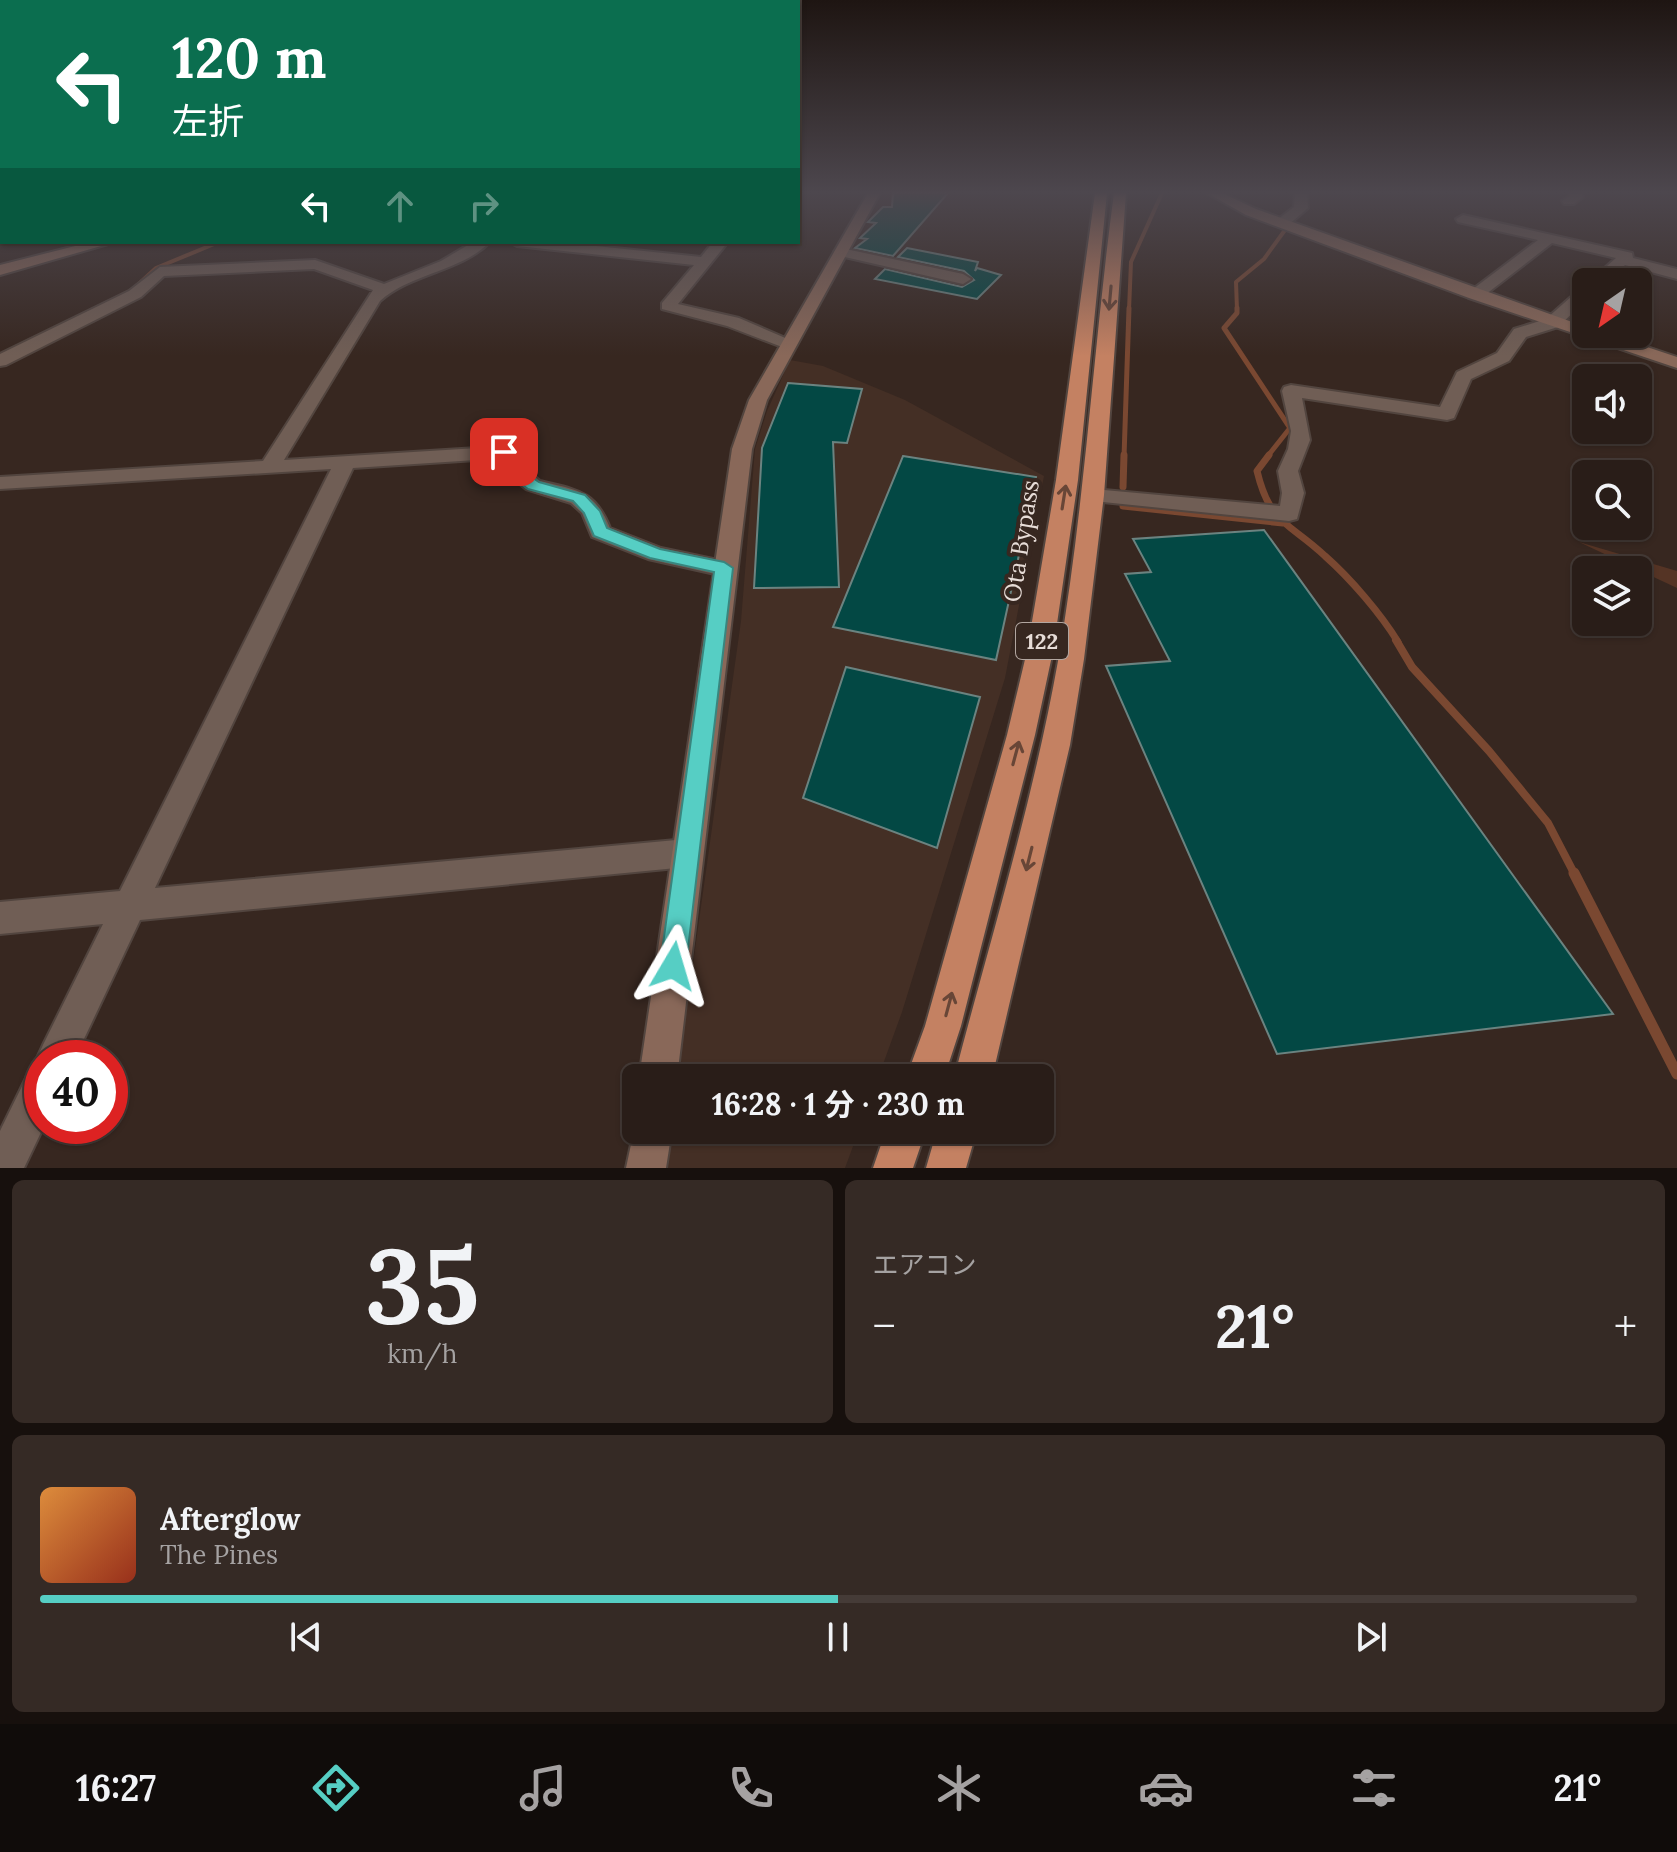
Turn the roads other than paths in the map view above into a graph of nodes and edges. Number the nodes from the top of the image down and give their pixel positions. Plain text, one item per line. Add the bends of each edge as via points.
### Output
1 (87, 248) edge
2 (474, 248) edge
3 (581, 248) edge
4 (717, 248) edge
5 (844, 248) edge
6 (1095, 248) edge
7 (1115, 248) edge
8 (1348, 248) edge
9 (1538, 248) edge
10 (1588, 248) edge
11 (841, 252) junction
12 (1622, 260) junction
13 (707, 262) junction
14 (1613, 268) edge
15 (0, 270) edge
16 (1677, 274) edge
17 (963, 279) dead end
18 (384, 289) junction
19 (1475, 295) junction
20 (1572, 305) edge
21 (1552, 323) junction
22 (788, 343) junction
23 (0, 361) edge
24 (1677, 363) edge
25 (345, 462) junction
26 (270, 466) junction
27 (0, 483) edge
28 (1093, 495) junction
29 (724, 568) junction
30 (687, 853) junction
31 (130, 905) junction
32 (0, 918) edge
33 (65, 1040) edge
34 (660, 1064) edge
35 (930, 1064) edge
36 (976, 1064) edge
37 (24, 1125) edge
38 (650, 1144) edge
39 (901, 1144) edge
40 (953, 1144) edge
41 (3, 1168) edge
42 (646, 1168) edge
43 (893, 1168) edge
44 (946, 1168) edge

1 - 15 street
2 - 18 street
3 - 13 street
4 - 13 street
5 - 11 street
35 -> 6 highway, Ota Bypass / 122 via 1040,651
7 -> 28 highway, 122
8 - 19 street
9 - 19 street
10 - 12 street via 1627,256
11 - 17 street
11 - 22 street
12 - 14 street
12 - 16 street
13 - 22 street via 668,306
18 - 23 street via 315,264 160,272 135,294
18 - 26 street
19 - 21 street
20 - 21 street
21 - 24 street
21 - 28 street via 1520,333 1503,357 1463,376 1447,414 1291,391 1303,430 1288,471 1293,493 1289,514
22 - 29 street via 758,400 742,449
25 - 26 street
25 - 29 street via 510,452 533,485 579,498 592,511 600,532 656,554
25 - 31 street
26 - 27 street
28 -> 36 highway, 122 via 1056,745
29 - 30 street
30 - 31 street
30 - 34 street
31 - 32 street
31 - 33 street
37 - 41 street
38 - 42 street
39 - 43 highway
40 - 44 highway

